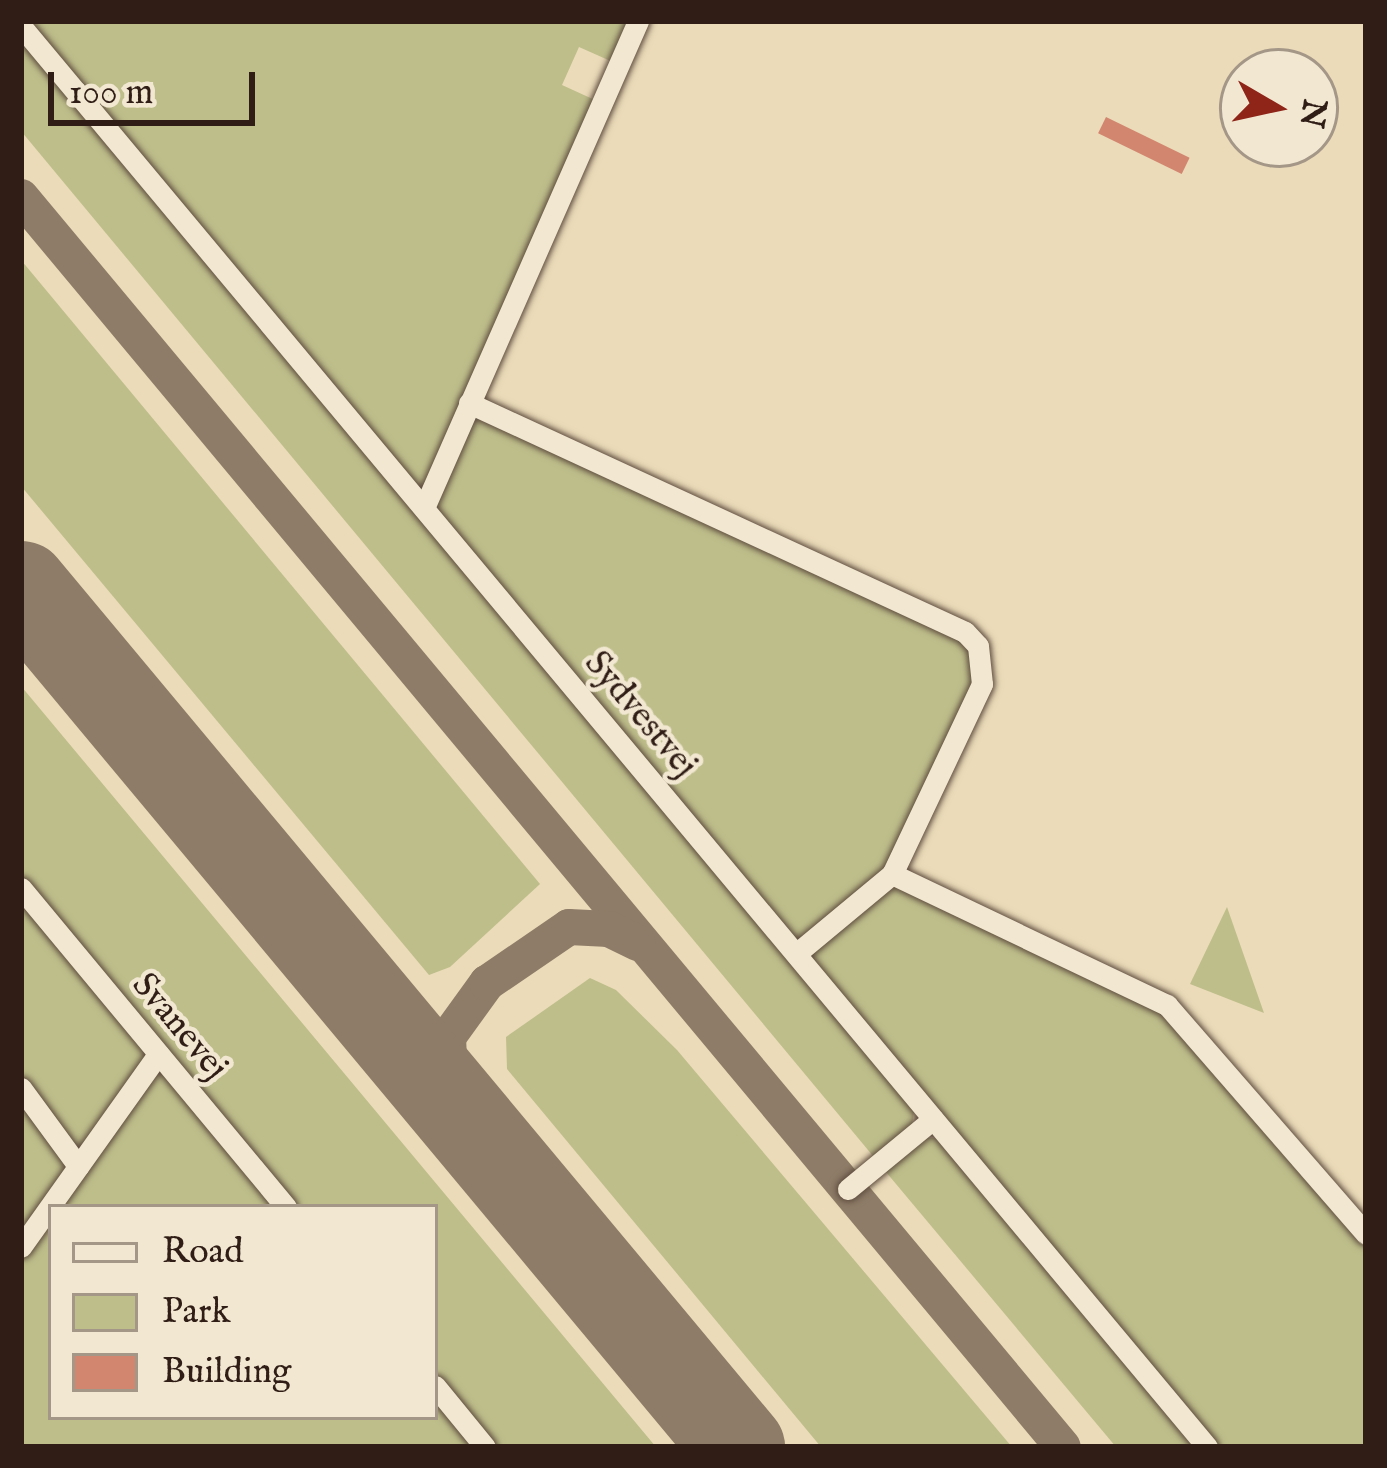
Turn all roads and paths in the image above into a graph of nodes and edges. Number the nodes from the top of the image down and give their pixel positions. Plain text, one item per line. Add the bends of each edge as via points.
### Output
1 (638, 21) edge
2 (21, 26) edge
3 (469, 403) junction
4 (424, 508) junction
5 (892, 874) junction
6 (21, 888) edge
7 (796, 953) junction
8 (158, 1054) junction
9 (21, 1088) edge
10 (933, 1118) junction
11 (78, 1166) junction
12 (848, 1189) dead end
13 (51, 1204) edge
14 (283, 1204) edge
15 (48, 1208) edge
16 (1366, 1234) edge
17 (21, 1246) edge
18 (438, 1390) edge
19 (485, 1447) edge
20 (1207, 1447) edge

1 - 3 lane
2 - 4 lane, Sydvestvej
3 - 4 lane
3 - 5 lane via 965,632 978,646 982,685
4 - 7 lane, Sydvestvej
5 - 7 lane
5 - 16 lane via 1167,1005
6 - 8 lane, Svanevej
7 - 10 lane, Sydvestvej
8 - 11 lane
8 - 14 lane, Svanevej
9 - 11 lane
10 - 12 lane
10 - 20 lane, Sydvestvej
11 - 13 lane
15 - 17 lane
18 - 19 lane

